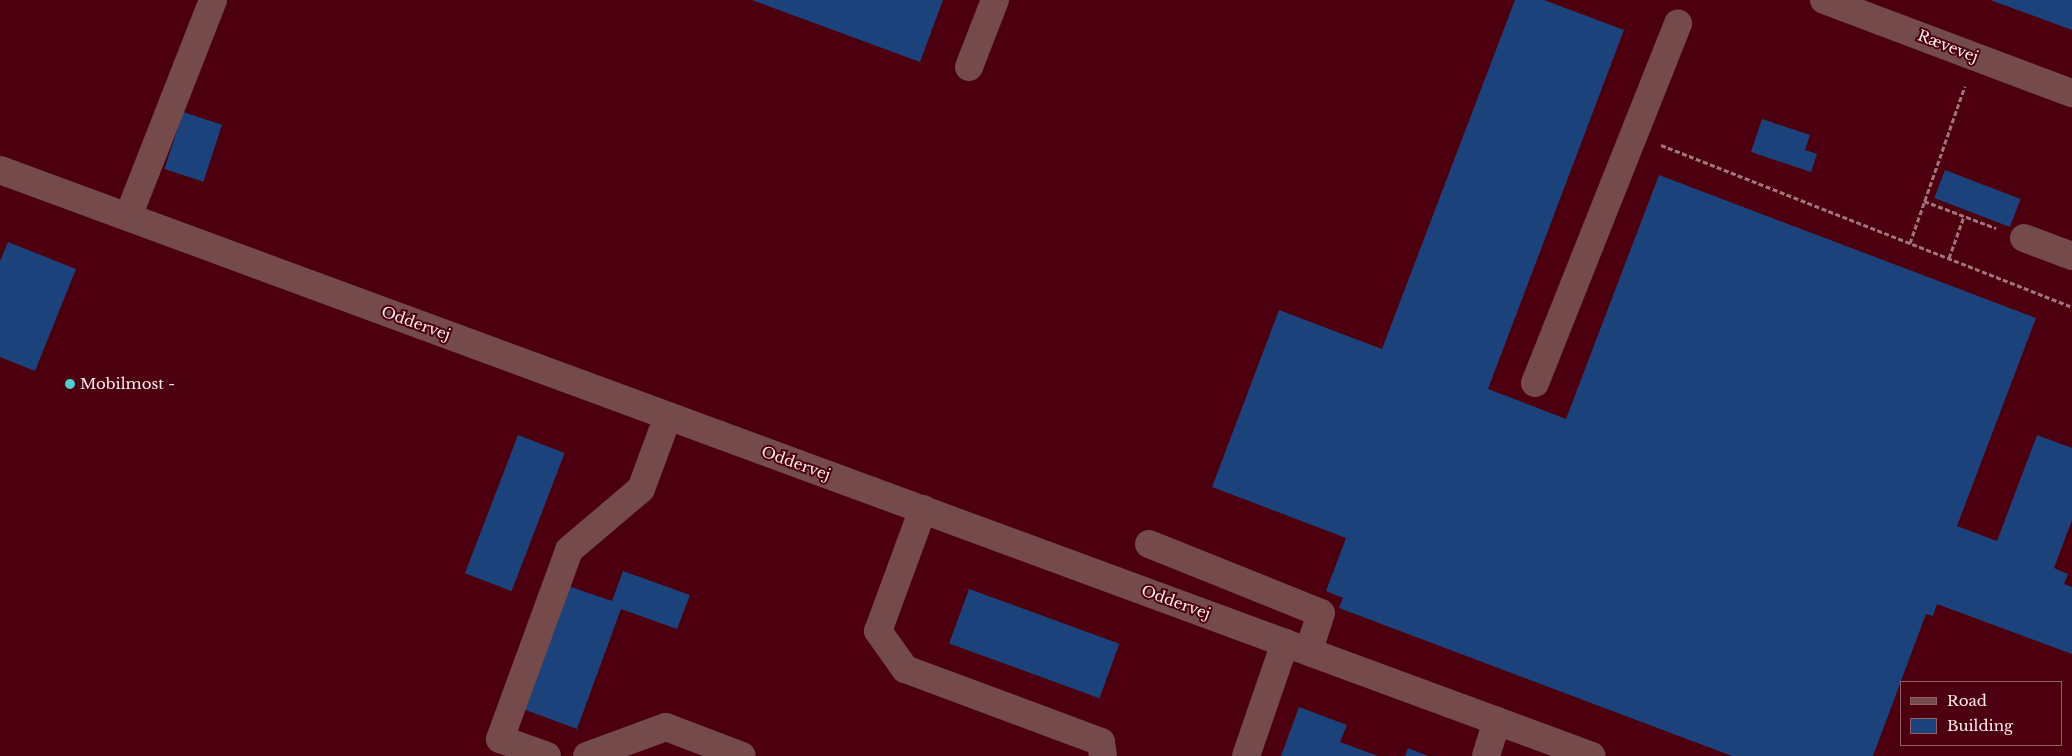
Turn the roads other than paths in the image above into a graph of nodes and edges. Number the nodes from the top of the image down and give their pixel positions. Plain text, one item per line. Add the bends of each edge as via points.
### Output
1 (213, 0) edge
2 (995, 0) edge
3 (1824, 0) edge
4 (1678, 23) dead end
5 (969, 67) dead end
6 (2072, 93) edge
7 (0, 170) edge
8 (128, 217) junction
9 (2024, 238) road end
10 (2072, 256) edge
11 (1536, 383) dead end
12 (668, 416) junction
13 (922, 509) junction
14 (1149, 544) dead end
15 (1297, 647) junction
16 (1497, 721) junction
17 (547, 756) edge
18 (587, 756) edge
19 (742, 756) edge
20 (1103, 756) edge
21 (1246, 756) edge
22 (1486, 756) edge
23 (1592, 756) edge

1 - 8 street
2 - 5 street
3 - 6 street, Rævevej
4 - 11 street
7 - 8 street, Oddervej
8 - 12 street, Oddervej
9 - 10 street
12 - 13 street, Oddervej
12 - 17 street via 641,489 569,550 500,739
13 - 15 street, Oddervej
13 - 20 street via 878,632 905,668 1101,742
14 - 15 street via 1321,613
15 - 16 street, Oddervej
15 - 21 street
16 - 22 street
16 - 23 street, Oddervej
18 - 19 street via 666,727

